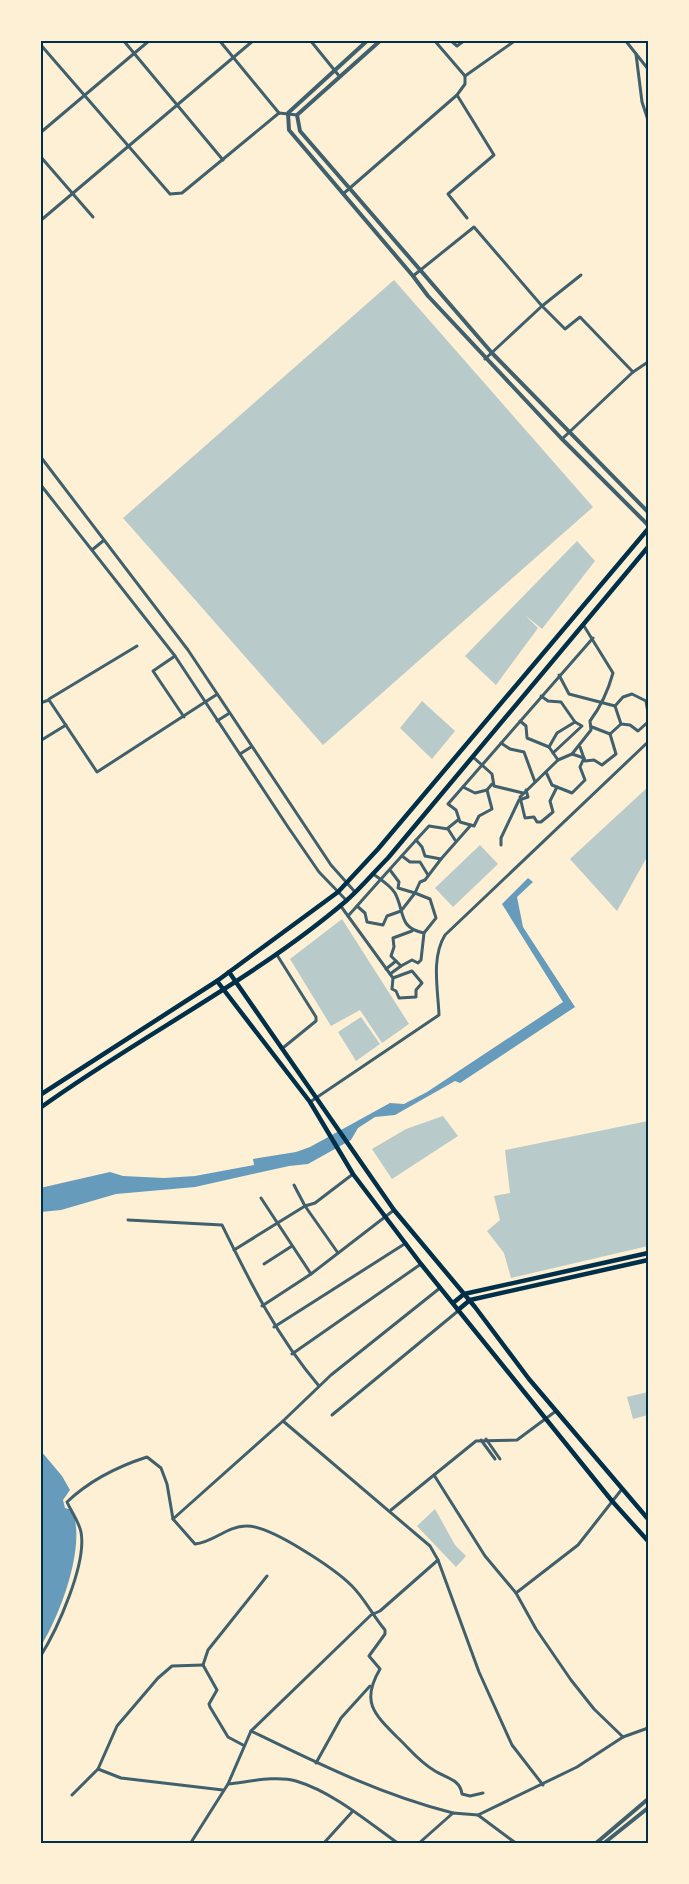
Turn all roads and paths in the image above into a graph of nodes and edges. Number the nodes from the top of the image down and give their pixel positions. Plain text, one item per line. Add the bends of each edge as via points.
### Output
1 (44, 40) edge
2 (123, 40) edge
3 (150, 40) edge
4 (219, 40) edge
5 (254, 40) edge
6 (310, 40) edge
7 (368, 40) edge
8 (381, 40) edge
9 (434, 40) edge
10 (450, 40) edge
11 (465, 40) edge
12 (516, 40) edge
13 (625, 40) edge
14 (40, 44) edge
15 (134, 54) junction
16 (636, 54) junction
17 (233, 58) junction
18 (333, 69) junction
19 (648, 69) edge
20 (340, 76) junction
21 (465, 76) junction
22 (457, 95) junction
23 (85, 96) junction
24 (177, 105) junction
25 (279, 113) junction
26 (288, 113) junction
27 (297, 115) junction
28 (648, 120) edge
29 (40, 134) edge
30 (312, 144) junction
31 (129, 147) junction
32 (305, 149) junction
33 (40, 156) edge
34 (223, 160) junction
35 (339, 174) junction
36 (332, 181) junction
37 (351, 188) junction
38 (73, 194) junction
39 (343, 194) junction
40 (93, 217) dead end
41 (467, 218) dead end
42 (40, 221) edge
43 (421, 270) junction
44 (581, 275) dead end
45 (413, 276) junction
46 (542, 306) junction
47 (492, 353) junction
48 (485, 359) junction
49 (648, 362) edge
50 (633, 372) junction
51 (568, 433) junction
52 (562, 439) junction
53 (40, 456) edge
54 (40, 484) edge
55 (648, 512) edge
56 (648, 527) edge
57 (103, 541) junction
58 (648, 547) edge
59 (92, 550) junction
60 (619, 562) junction
61 (629, 571) junction
62 (584, 606) junction
63 (592, 615) junction
64 (584, 626) junction
65 (593, 638) junction
66 (137, 646) dead end
67 (174, 656) junction
68 (560, 675) junction
69 (216, 695) junction
70 (542, 696) junction
71 (49, 699) junction
72 (40, 703) edge
73 (205, 703) junction
74 (603, 704) junction
75 (615, 706) junction
76 (648, 713) edge
77 (228, 714) junction
78 (184, 717) junction
79 (520, 721) junction
80 (217, 722) junction
81 (575, 722) junction
82 (648, 722) edge
83 (621, 724) junction
84 (66, 725) junction
85 (592, 726) junction
86 (610, 734) junction
87 (40, 741) edge
88 (648, 742) edge
89 (501, 743) junction
90 (250, 747) junction
91 (549, 747) junction
92 (580, 747) junction
93 (553, 753) junction
94 (239, 754) junction
95 (572, 754) junction
96 (473, 757) junction
97 (584, 758) junction
98 (558, 760) junction
99 (482, 765) junction
100 (546, 772) junction
101 (535, 782) junction
102 (492, 784) junction
103 (463, 787) junction
104 (557, 787) junction
105 (487, 790) junction
106 (525, 792) junction
107 (519, 800) junction
108 (458, 820) junction
109 (471, 825) junction
110 (448, 829) junction
111 (416, 840) junction
112 (455, 840) junction
113 (501, 845) dead end
114 (402, 856) junction
115 (441, 859) junction
116 (390, 869) junction
117 (373, 874) junction
118 (428, 875) junction
119 (381, 880) junction
120 (346, 884) junction
121 (338, 892) junction
122 (355, 892) junction
123 (415, 893) junction
124 (347, 900) junction
125 (340, 905) junction
126 (357, 906) junction
127 (401, 911) junction
128 (348, 916) junction
129 (412, 931) junction
130 (424, 933) junction
131 (276, 954) junction
132 (396, 961) junction
133 (401, 966) junction
134 (387, 969) junction
135 (229, 972) junction
136 (392, 976) junction
137 (236, 980) junction
138 (217, 981) junction
139 (224, 987) junction
140 (284, 1047) junction
141 (40, 1095) edge
142 (318, 1096) junction
143 (310, 1102) junction
144 (40, 1108) edge
145 (353, 1174) junction
146 (294, 1185) dead end
147 (377, 1186) junction
148 (368, 1193) junction
149 (261, 1198) dead end
150 (305, 1206) junction
151 (394, 1210) junction
152 (386, 1216) junction
153 (128, 1220) dead end
154 (277, 1222) junction
155 (406, 1243) junction
156 (292, 1246) junction
157 (234, 1250) junction
158 (338, 1252) junction
159 (648, 1253) edge
160 (633, 1256) junction
161 (648, 1260) edge
162 (635, 1263) junction
163 (264, 1264) dead end
164 (421, 1264) junction
165 (566, 1272) junction
166 (311, 1274) junction
167 (567, 1278) junction
168 (505, 1285) junction
169 (440, 1288) junction
170 (507, 1292) junction
171 (464, 1294) junction
172 (470, 1300) junction
173 (453, 1303) junction
174 (262, 1306) junction
175 (458, 1310) junction
176 (274, 1327) junction
177 (292, 1354) junction
178 (319, 1386) junction
179 (556, 1411) junction
180 (332, 1415) dead end
181 (546, 1420) junction
182 (283, 1421) junction
183 (486, 1439) junction
184 (481, 1440) junction
185 (434, 1475) junction
186 (622, 1489) junction
187 (612, 1501) junction
188 (391, 1511) junction
189 (173, 1519) junction
190 (648, 1519) edge
191 (648, 1541) edge
192 (438, 1560) junction
193 (267, 1576) dead end
194 (516, 1593) junction
195 (371, 1615) junction
196 (40, 1657) edge
197 (203, 1665) junction
198 (370, 1686) junction
199 (648, 1728) edge
200 (251, 1731) junction
201 (623, 1737) junction
202 (243, 1745) junction
203 (316, 1763) junction
204 (98, 1769) junction
205 (228, 1784) junction
206 (543, 1785) junction
207 (223, 1790) junction
208 (483, 1793) dead end
209 (72, 1796) dead end
210 (647, 1801) edge
211 (648, 1808) edge
212 (351, 1812) junction
213 (453, 1813) junction
214 (478, 1815) junction
215 (621, 1821) junction
216 (626, 1826) junction
217 (602, 1842) edge
218 (190, 1844) edge
219 (323, 1844) edge
220 (399, 1844) edge
221 (418, 1844) edge
222 (517, 1844) edge
223 (595, 1844) edge

1 - 14 street
2 - 15 street
3 - 15 street
4 - 17 street
5 - 17 street
6 - 18 street
7 - 18 street
8 - 20 street
9 - 21 street
10 - 11 street via 457,46
12 - 21 street
13 - 16 street
14 - 23 street
15 - 23 street
15 - 24 street
16 - 19 street
16 - 28 street
17 - 24 street
17 - 25 street
18 - 20 street
18 - 26 street
20 - 27 street
21 - 22 street via 465,84
22 - 37 street
22 - 41 street via 494,155 448,194
23 - 29 street
23 - 31 street
24 - 31 street
24 - 34 street
25 - 26 street
25 - 34 street
26 - 27 street
26 - 32 street via 289,130
27 - 30 street via 300,131
30 - 32 street
30 - 35 street
31 - 34 street via 170,194 182,193
31 - 38 street
32 - 36 street
33 - 38 street
35 - 36 street
35 - 37 street
36 - 39 street
37 - 39 street
37 - 43 street
38 - 40 street
38 - 42 street
39 - 45 street
43 - 45 street
43 - 46 street via 474,227
43 - 47 street
44 - 46 street
45 - 48 street
46 - 47 street
46 - 50 street via 565,329 580,317
47 - 48 street
47 - 51 street
48 - 52 street
49 - 50 street
50 - 51 street
51 - 52 street
51 - 55 street
52 - 56 street
53 - 57 street
54 - 59 street
56 - 60 main road
57 - 59 street
57 - 69 street via 188,650
58 - 61 main road
59 - 67 street
60 - 61 main road
60 - 62 main road
61 - 63 main road
62 - 63 main road
62 - 120 main road
63 - 64 main road
64 - 65 street
64 - 96 main road
65 - 68 street
65 - 74 street via 613,673
66 - 71 street
67 - 73 street
67 - 78 street via 153,671
68 - 70 street
68 - 74 street via 569,694
69 - 73 street
69 - 77 street
70 - 79 street
70 - 81 street via 561,702
71 - 72 street
71 - 84 street
73 - 78 street
73 - 80 street
74 - 75 street
74 - 85 street via 590,721
75 - 76 street via 632,694 646,700
75 - 83 street
77 - 80 street
77 - 90 street
78 - 84 street via 97,772
79 - 89 street
79 - 91 street via 526,726 527,738
80 - 94 street
81 - 91 street via 557,733
81 - 93 street via 582,726
82 - 83 street via 638,731
83 - 86 street
84 - 87 street
85 - 86 street
85 - 92 street
86 - 97 street via 616,754 602,765
88 - 142 street via 445,935 436,966 439,1015
89 - 99 street
89 - 101 street via 524,752
90 - 94 street
90 - 120 street
91 - 93 street
92 - 95 street
92 - 97 street
93 - 98 street
94 - 121 street via 319,872
95 - 97 street
95 - 98 street
96 - 99 street
96 - 117 main road
97 - 104 street via 580,767 585,780 572,793
98 - 100 street
99 - 102 street via 492,774
99 - 103 street
100 - 101 street
100 - 104 street
101 - 106 street
102 - 105 street
102 - 106 street
103 - 105 street via 475,793
103 - 108 street via 448,804 456,810
104 - 107 street via 550,801 553,812 541,822 534,817 525,818
105 - 109 street via 492,809
106 - 107 street
106 - 107 street via 527,799
107 - 113 street
108 - 109 street
108 - 110 street
109 - 112 street
110 - 111 street via 429,826
110 - 112 street
111 - 114 street
111 - 115 street via 425,856
112 - 115 street
114 - 116 street
114 - 118 street via 410,862 420,862
115 - 118 street
116 - 119 street
116 - 123 street via 399,882 398,888
117 - 119 street
117 - 122 main road
118 - 123 street
119 - 126 street
119 - 127 street via 394,892
120 - 121 main road
120 - 122 street
121 - 124 street
121 - 135 main road
122 - 124 main road
123 - 127 street
123 - 130 street via 430,899 436,915
124 - 125 main road
125 - 128 street
125 - 131 main road
126 - 127 street via 365,913 367,922 383,925 388,915
126 - 128 street
127 - 129 street
128 - 134 street
129 - 130 street
129 - 132 street via 393,938 391,956
130 - 133 street via 421,960
131 - 137 main road
131 - 140 street via 316,1017
132 - 133 street
132 - 134 street
133 - 136 street
134 - 136 street
135 - 137 main road
135 - 138 main road
136 - 136 street via 392,989 399,998 416,997 422,983 415,973
137 - 139 main road
137 - 140 main road
138 - 139 main road
138 - 141 main road
139 - 143 main road
139 - 144 main road
140 - 142 main road
142 - 143 street
142 - 147 main road
143 - 145 main road
145 - 148 main road
145 - 150 street via 315,1203
146 - 150 street
147 - 148 main road
147 - 151 main road
148 - 152 main road
149 - 154 street
150 - 154 street
150 - 158 street
151 - 152 street
151 - 171 main road
152 - 155 main road
152 - 158 street
153 - 157 street via 219,1223
154 - 156 street
154 - 157 street
155 - 164 main road
155 - 176 street
156 - 163 street
156 - 166 street
157 - 174 street
158 - 166 street
159 - 160 main road
160 - 162 main road
160 - 165 main road
161 - 162 main road
162 - 167 main road
164 - 169 main road
164 - 177 street
165 - 167 street
165 - 168 main road
166 - 174 street
167 - 170 main road
168 - 170 main road
168 - 171 main road
169 - 173 main road
169 - 178 street
170 - 172 main road
171 - 172 main road
171 - 173 main road
172 - 175 main road
172 - 179 main road
173 - 175 main road
174 - 176 street
175 - 180 street
175 - 181 main road
176 - 177 street
177 - 178 street
178 - 182 street
179 - 181 street
179 - 186 main road
181 - 183 street via 517,1440
181 - 187 main road
182 - 188 street
182 - 189 street
183 - 184 street
183 - 184 street via 497,1459
184 - 185 street
185 - 188 street
185 - 194 street via 485,1556
186 - 187 street
186 - 190 main road
187 - 191 main road
187 - 194 street via 578,1545
188 - 192 street via 430,1546
189 - 195 street via 195,1544 205,1543 233,1527 268,1529 350,1584
189 - 196 street via 161,1468 147,1457 121,1465 83,1486 67,1502 81,1532 78,1566 51,1640
192 - 195 street
192 - 206 street via 479,1672 512,1745
193 - 197 street via 208,1650
194 - 201 street via 572,1680
195 - 198 street via 386,1634 369,1656 380,1669
195 - 200 street
197 - 202 street via 217,1690 210,1707 228,1737
197 - 204 street via 172,1666 158,1678 117,1726
198 - 203 street via 341,1718
198 - 208 street via 376,1716 414,1757 456,1781 462,1794
199 - 201 street
200 - 202 street
200 - 203 street
201 - 206 street
202 - 205 street
203 - 213 street via 398,1798
204 - 207 street via 121,1778
204 - 209 street
205 - 207 street
205 - 212 street via 297,1781
206 - 214 street
207 - 218 street
210 - 211 street
210 - 215 street
211 - 216 street
212 - 219 street
212 - 220 street
213 - 214 street
213 - 221 street
214 - 222 street
215 - 216 street
215 - 217 street
216 - 217 street
217 - 223 street

